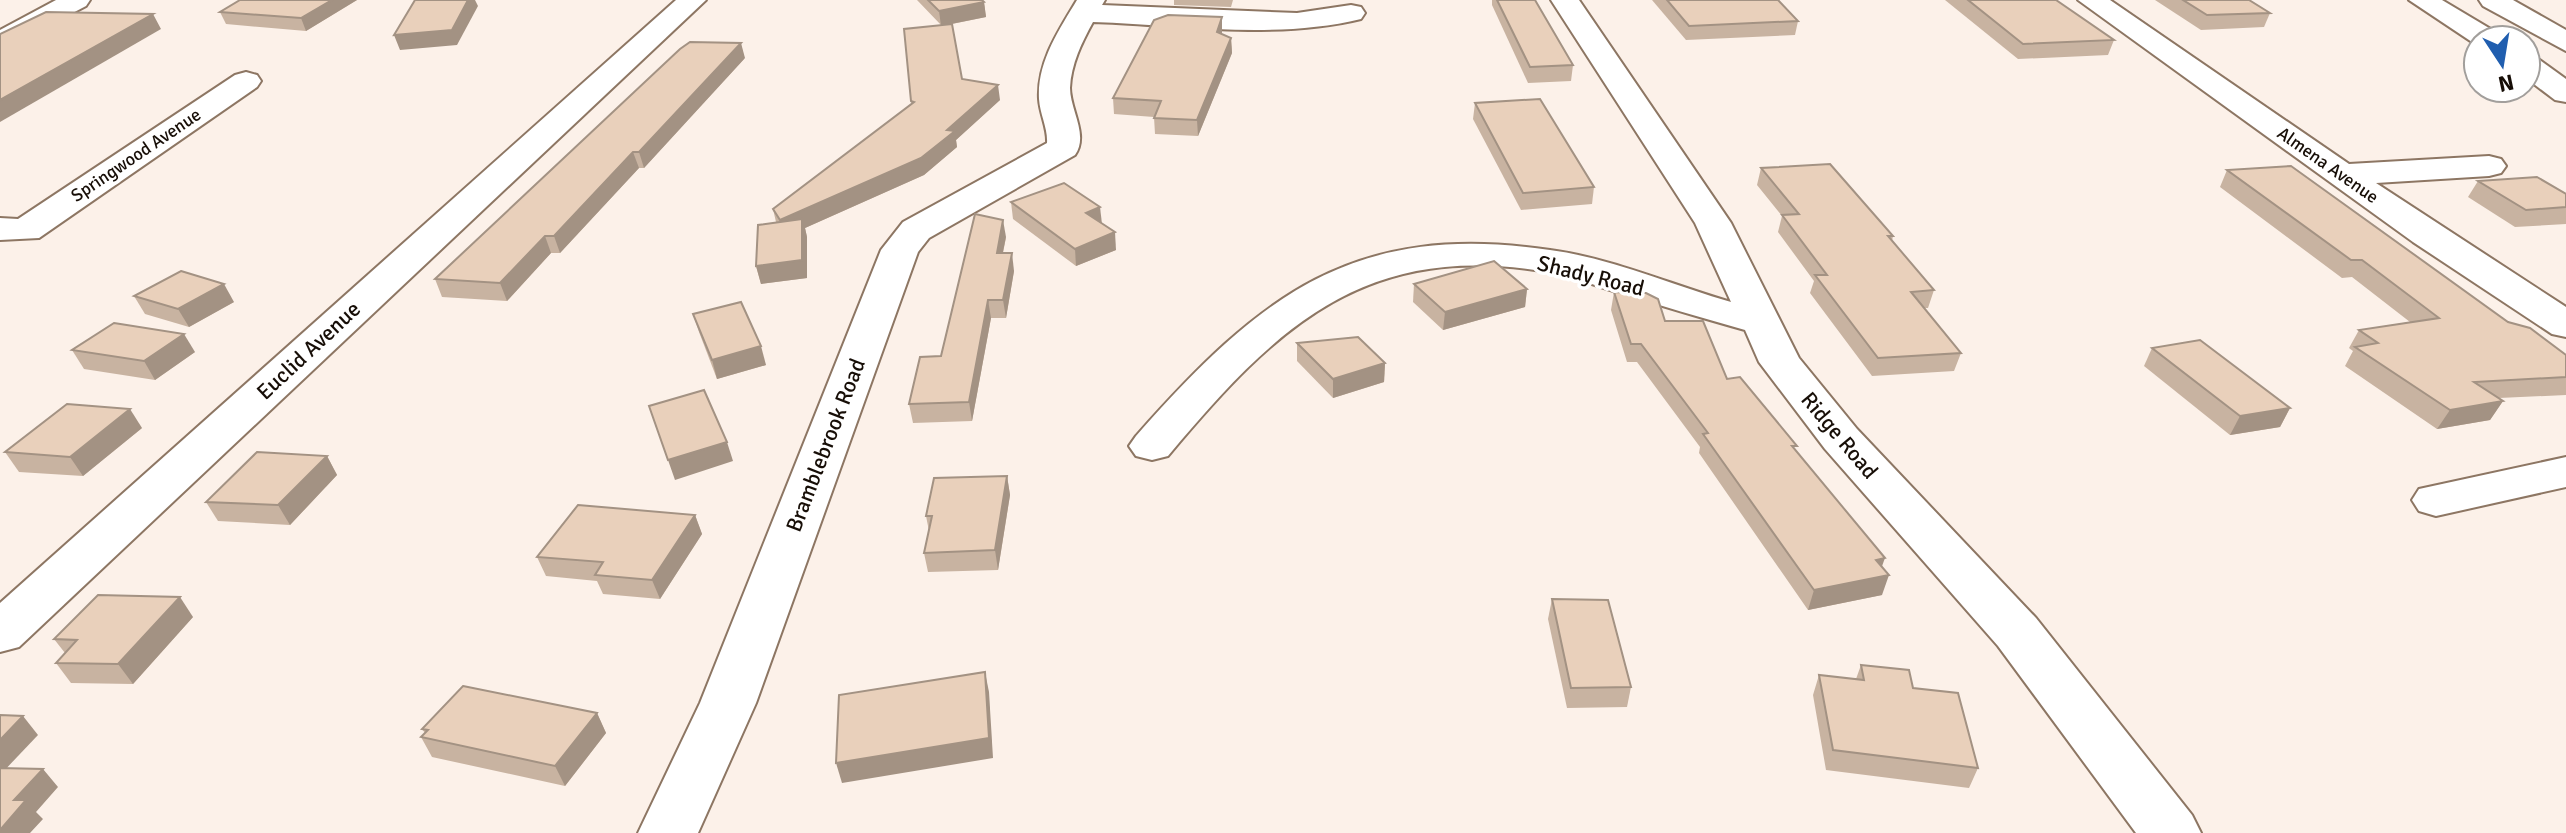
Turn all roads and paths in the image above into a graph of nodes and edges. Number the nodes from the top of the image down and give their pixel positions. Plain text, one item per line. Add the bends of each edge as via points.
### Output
1 (76, 0) edge
2 (692, 0) edge
3 (1565, 0) edge
4 (2092, 0) edge
5 (2423, 0) edge
6 (2493, 0) edge
7 (2541, 0) edge
8 (1088, 6) edge
9 (2566, 12) edge
10 (1351, 13) dead end
11 (2463, 24) edge
12 (0, 42) edge
13 (2566, 42) edge
14 (2542, 73) edge
15 (2542, 75) edge
16 (246, 81) dead end
17 (2566, 87) edge
18 (2566, 93) edge
19 (2489, 166) dead end
20 (2342, 175) junction
21 (13, 229) edge
22 (1759, 322) junction
23 (2566, 325) edge
24 (1152, 446) dead end
25 (2566, 472) edge
26 (2436, 500) dead end
27 (0, 633) edge
28 (668, 833) edge
29 (2171, 833) edge

1 - 12 main road
2 - 27 main road, Euclid Avenue
3 - 22 main road, Ridge Road via 1713,223
4 - 20 main road, Almena Avenue
5 - 11 main road
6 - 13 main road
7 - 9 main road
8 - 10 main road via 1297,21
8 - 28 main road, Bramblebrook Road via 1055,68 1063,148 916,230 900,250 728,703
14 - 17 main road
15 - 18 main road
16 - 21 main road, Springwood Avenue
19 - 20 main road
20 - 23 main road, Almena Avenue
22 - 24 main road, Shady Road via 1553,261 1480,253 1376,265 1307,296 1254,335 1212,374
22 - 29 main road, Ridge Road via 1780,362 1841,439 2017,632
25 - 26 main road

